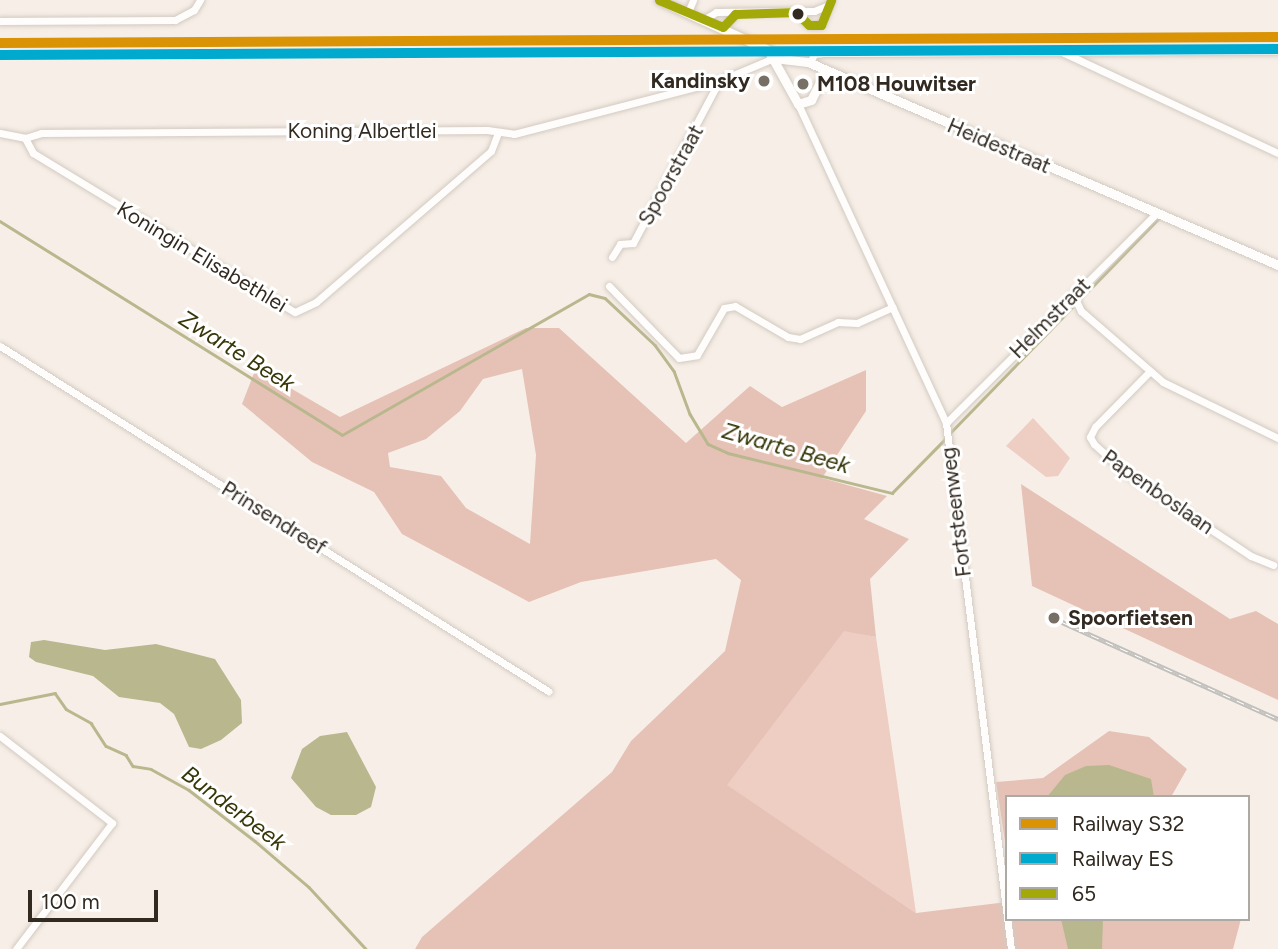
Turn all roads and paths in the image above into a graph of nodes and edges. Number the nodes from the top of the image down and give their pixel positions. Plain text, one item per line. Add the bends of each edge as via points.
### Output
1 (200, 0) edge
2 (659, 0) edge
3 (693, 0) edge
4 (816, 0) edge
5 (830, 3) edge
6 (814, 11) junction
7 (688, 12) junction
8 (796, 12) junction
9 (735, 14) junction
10 (705, 19) junction
11 (0, 21) edge
12 (723, 26) junction
13 (1062, 51) junction
14 (1278, 51) edge
15 (774, 58) junction
16 (810, 63) junction
17 (826, 71) junction
18 (719, 81) junction
19 (798, 104) junction
20 (0, 133) edge
21 (498, 133) junction
22 (25, 138) junction
23 (1278, 153) edge
24 (1156, 214) junction
25 (612, 257) dead end
26 (1278, 265) edge
27 (609, 286) dead end
28 (1073, 294) junction
29 (893, 307) junction
30 (0, 346) edge
31 (1150, 371) junction
32 (946, 423) junction
33 (1278, 438) edge
34 (1273, 565) dead end
35 (548, 691) dead end
36 (0, 736) edge
37 (1005, 908) edge
38 (1007, 921) edge
39 (16, 949) edge
40 (1010, 949) edge

1 - 11 street via 194,10 175,20
2 - 7 street
3 - 7 street
4 - 6 street
5 - 6 street
5 - 8 street via 821,25 809,25
6 - 8 street
7 - 10 street
8 - 9 street
9 - 10 street via 716,12
9 - 12 street
10 - 12 street
12 - 15 street
13 - 14 street
13 - 16 street via 823,53 814,54
13 - 23 street
15 - 16 street, Heidestraat
15 - 18 street
15 - 19 street, Fortsteenweg
16 - 17 street, Heidestraat
17 - 19 street via 811,100
17 - 24 street, Heidestraat
18 - 21 street, Koning Albertlei via 529,131
18 - 25 street, Spoorstraat via 633,243 620,244
19 - 29 street, Fortsteenweg
20 - 22 street, Koning Albertlei
21 - 22 street, Koning Albertlei via 41,133
21 - 22 street, Koningin Elisabethlei via 491,151 316,302 295,312 42,159
24 - 26 street, Heidestraat
24 - 28 street, Helmstraat
27 - 29 street via 679,358 698,355 724,309 735,306 788,337 800,339 838,322 857,323
28 - 31 street via 1081,311
28 - 32 street, Helmstraat
29 - 32 street, Fortsteenweg
30 - 35 street, Prinsendreef
31 - 33 street
31 - 34 street, Papenboslaan via 1094,427 1090,438 1126,473 1251,556
32 - 37 street, Fortsteenweg
36 - 39 street via 113,822
38 - 40 street, Fortsteenweg

